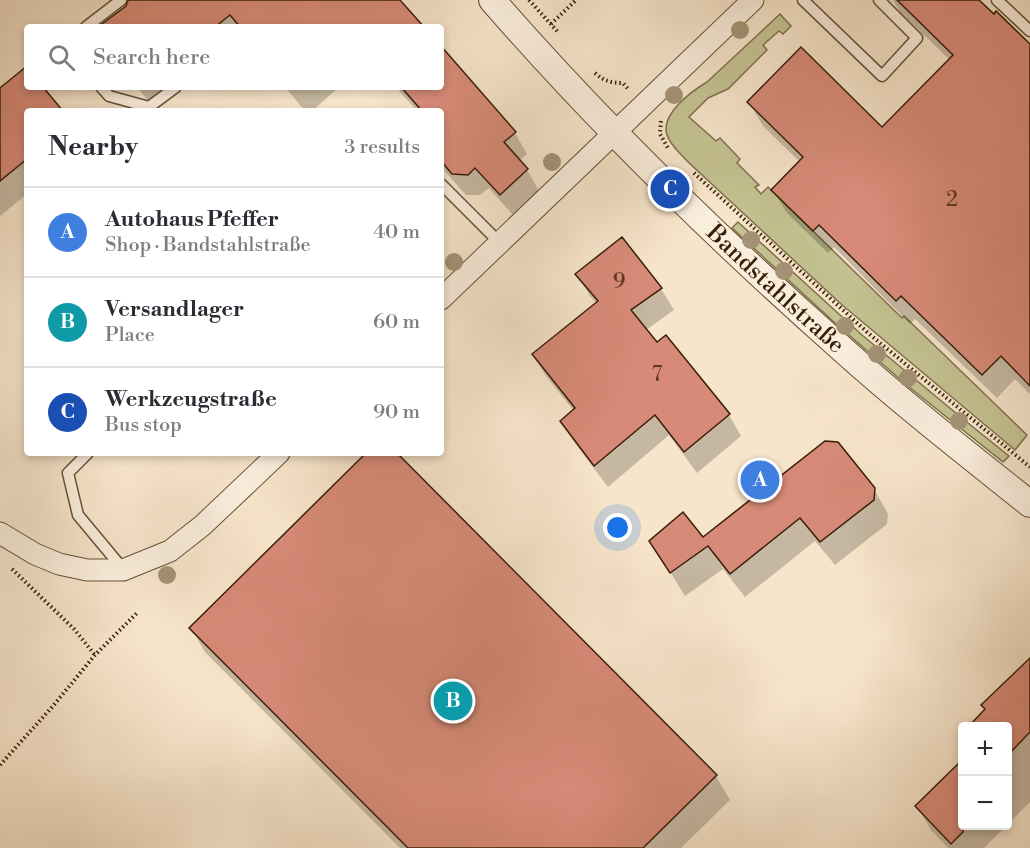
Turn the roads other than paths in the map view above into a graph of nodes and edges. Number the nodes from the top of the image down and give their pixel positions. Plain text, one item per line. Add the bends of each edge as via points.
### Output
1 (121, 0) edge
2 (492, 0) edge
3 (753, 0) edge
4 (803, 0) edge
5 (879, 0) edge
6 (997, 0) edge
7 (90, 24) edge
8 (1030, 31) edge
9 (104, 90) edge
10 (172, 90) edge
11 (615, 133) junction
12 (444, 187) edge
13 (500, 243) junction
14 (444, 296) edge
15 (85, 456) edge
16 (276, 456) edge
17 (1030, 504) edge
18 (1, 534) edge
19 (123, 570) junction

1 - 7 lane
2 - 11 street, Bandstahlstraße
3 - 11 street
4 - 5 lane via 882,76 917,38
6 - 8 lane
9 - 10 lane via 109,96 149,107
11 - 13 street
11 - 17 street, Bandstahlstraße via 718,236 843,350
12 - 13 lane
13 - 14 street
15 - 19 lane via 68,473 78,515
16 - 19 street via 170,551
18 - 19 street via 59,564 87,570

